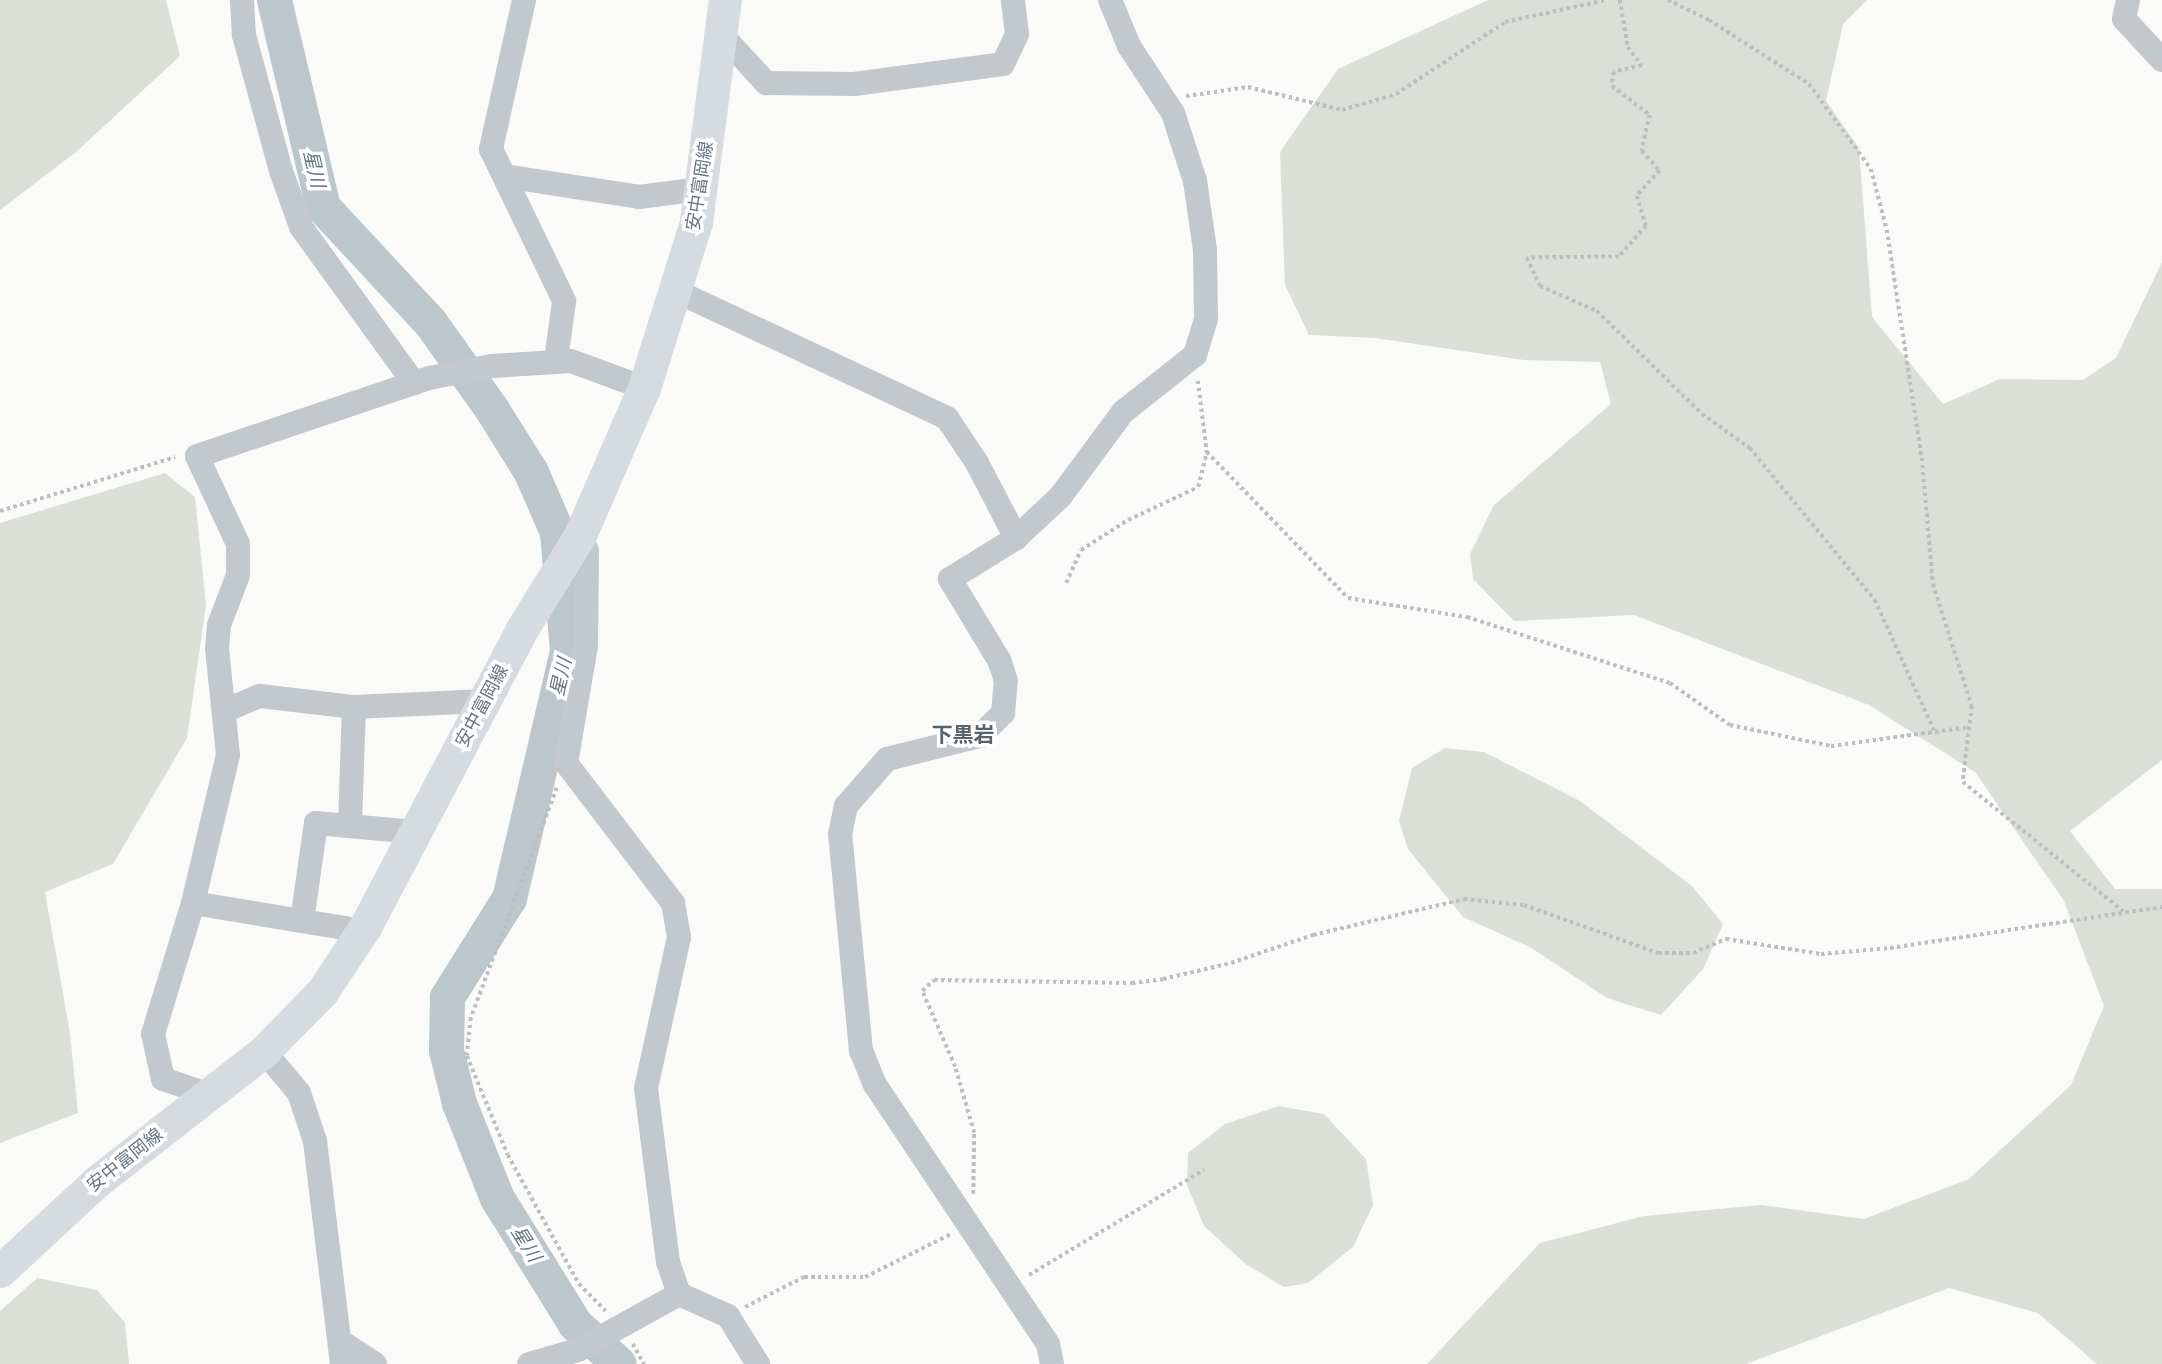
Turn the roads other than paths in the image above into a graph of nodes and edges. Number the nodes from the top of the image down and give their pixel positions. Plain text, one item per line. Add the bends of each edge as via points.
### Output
1 (242, 0) edge
2 (524, 0) edge
3 (725, 0) edge
4 (1013, 0) edge
5 (1110, 0) edge
6 (2127, 0) edge
7 (721, 34) junction
8 (2162, 60) edge
9 (504, 176) junction
10 (701, 188) junction
11 (676, 291) junction
12 (556, 361) junction
13 (422, 381) junction
14 (645, 388) junction
15 (578, 538) junction
16 (1016, 538) junction
17 (485, 701) junction
18 (354, 707) junction
19 (224, 711) junction
20 (350, 826) junction
21 (415, 832) junction
22 (193, 903) junction
23 (302, 922) junction
24 (362, 932) junction
25 (264, 1051) junction
26 (210, 1094) junction
27 (0, 1271) edge
28 (679, 1294) junction
29 (341, 1353) edge
30 (375, 1364) edge
31 (529, 1364) edge
32 (758, 1364) edge
33 (1052, 1364) edge

1 - 13 street via 244,35 281,171 302,227
2 - 9 street via 491,149
3 - 7 main road, 安中富岡線
4 - 7 street via 1017,34 1003,64 854,84 766,83
5 - 16 street via 1129,46 1173,113 1195,181 1205,250 1206,318 1195,355 1123,412 1060,497
6 - 8 street via 2124,19
7 - 10 main road, 安中富岡線
9 - 10 street via 639,197
9 - 12 street via 564,301
10 - 11 main road, 安中富岡線
11 - 14 main road, 安中富岡線
11 - 16 street via 947,418 977,463
12 - 13 street via 492,366
12 - 14 street via 571,361
13 - 19 street via 197,456 238,544 238,575 219,625
14 - 15 main road, 安中富岡線
15 - 17 main road, 安中富岡線 via 522,629
15 - 28 street via 588,561 586,646 566,763 673,903 679,937 646,1088 668,1262
16 - 33 street via 950,579 999,660 1006,697 999,722 970,740 887,759 846,806 840,834 861,1051 875,1085 1048,1344
17 - 18 street
17 - 21 main road, 安中富岡線
18 - 19 street via 260,696
18 - 20 street
19 - 22 street via 228,755
20 - 21 street
20 - 23 street via 316,823
21 - 24 main road, 安中富岡線
22 - 23 street
22 - 26 street via 153,1034 163,1079
23 - 24 street
24 - 25 main road, 安中富岡線 via 322,992
25 - 26 main road, 安中富岡線
25 - 29 street via 299,1093 315,1141
26 - 27 main road, 安中富岡線 via 96,1182
28 - 31 street via 578,1350
28 - 32 street via 728,1316
29 - 30 street

